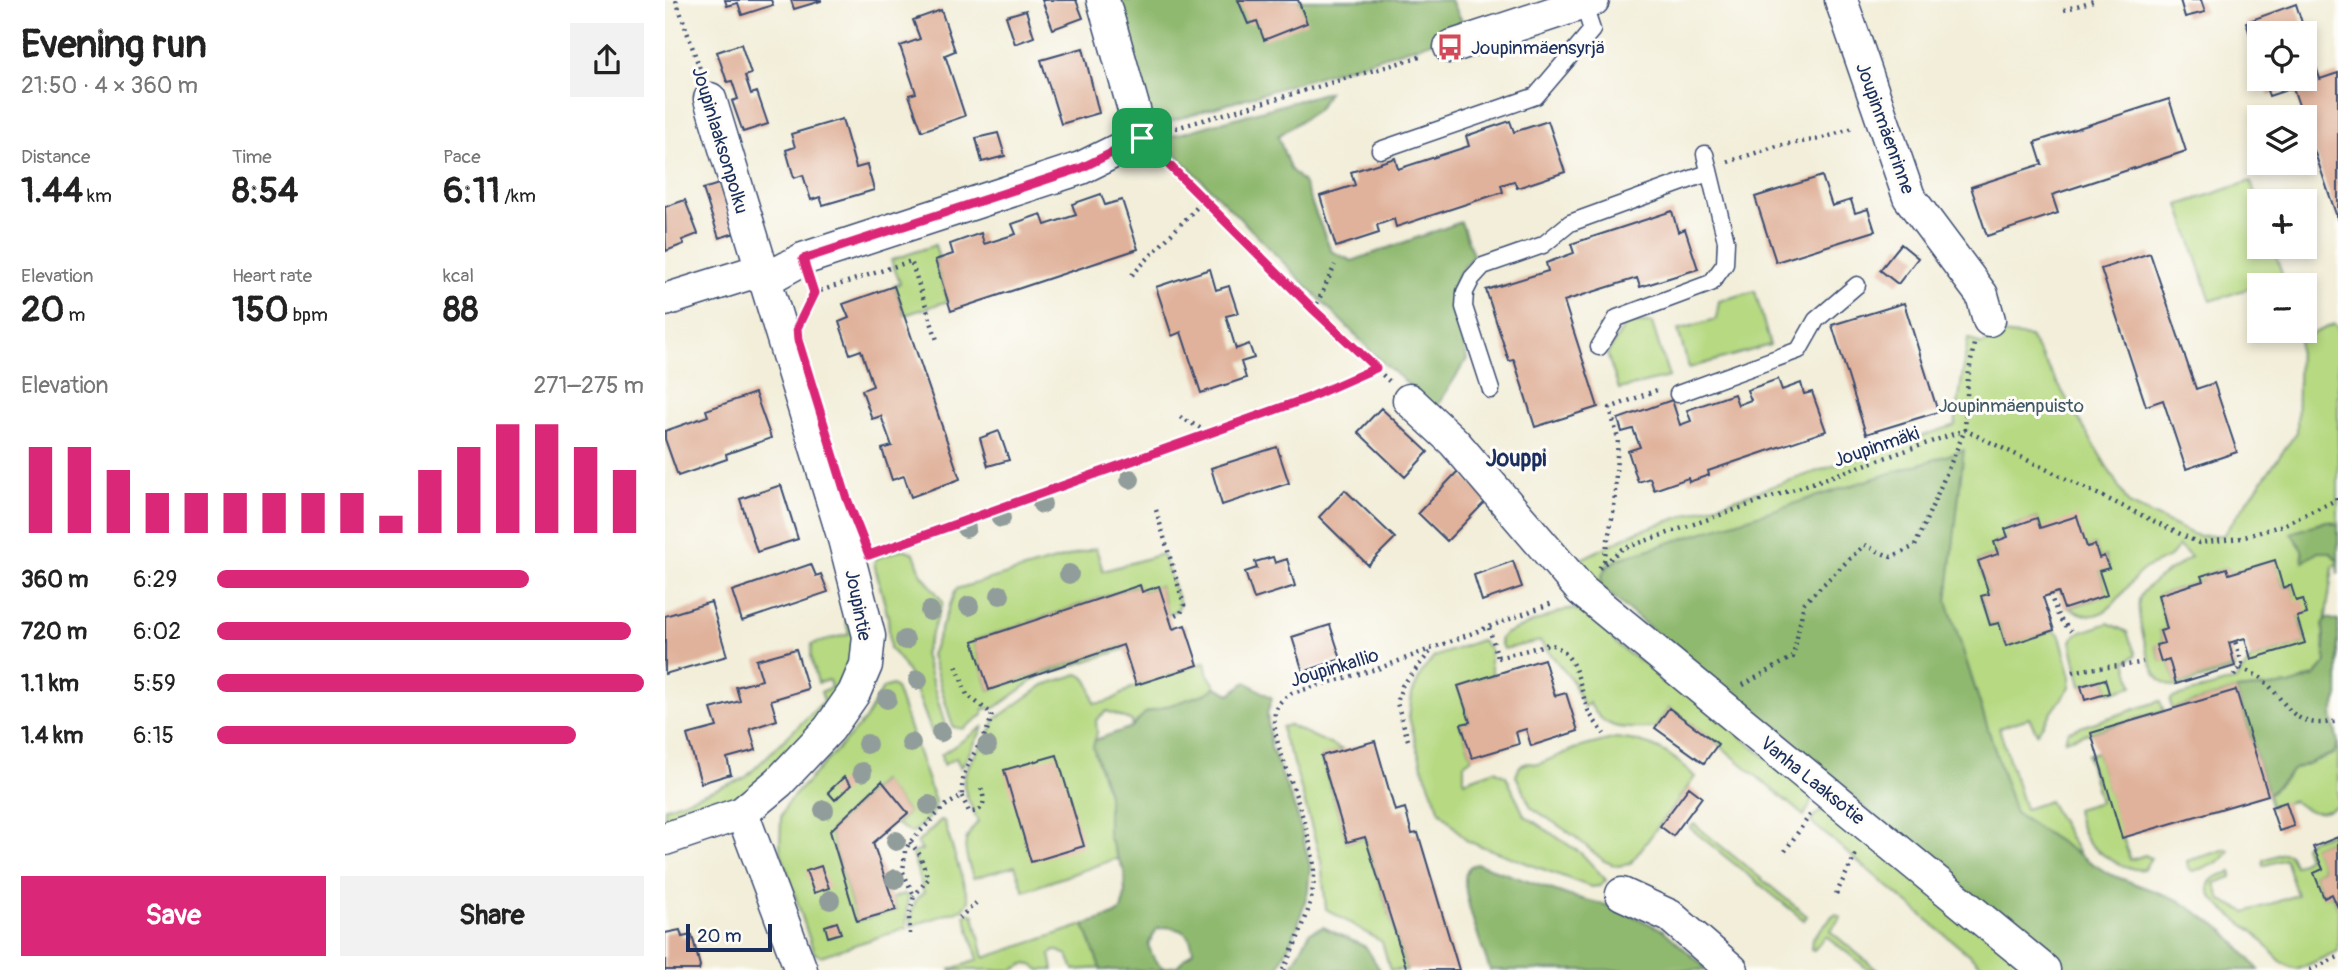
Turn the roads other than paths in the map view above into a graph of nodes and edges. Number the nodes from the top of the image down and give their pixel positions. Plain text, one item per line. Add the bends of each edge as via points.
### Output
1 (1103, 0) edge
2 (1841, 0) edge
3 (1588, 2) edge
4 (1450, 47) road end
5 (710, 99) road end
6 (1380, 150) dead end
7 (1705, 154) dead end
8 (1709, 173) junction
9 (765, 280) junction
10 (1857, 285) dead end
11 (665, 300) edge
12 (1989, 320) road end
13 (1599, 347) dead end
14 (1491, 390) dead end
15 (1678, 394) road end
16 (1409, 400) road end
17 (742, 813) junction
18 (665, 839) edge
19 (1622, 894) dead end
20 (801, 970) edge
21 (1732, 970) edge
22 (2044, 970) edge

1 - 9 street via 1142,138 1081,168 803,259
2 - 12 street, Joupinmäenrinne via 1909,197 1982,295
3 - 4 street
3 - 6 lane via 1592,30 1536,96
5 - 9 street, Joupinlaaksonpolku
7 - 8 lane
8 - 13 lane via 1726,241 1725,264 1711,284 1617,318
8 - 14 lane via 1570,223 1543,245 1483,266 1465,292 1464,307
9 - 11 street via 751,273
9 - 17 street, Joupintie via 851,560 869,636 866,666 829,729
10 - 15 lane via 1816,320 1799,350
16 - 22 street, Vanha Laaksotie via 1454,442 1582,591
17 - 18 street, Joupintie
17 - 20 street
19 - 21 street via 1670,916

